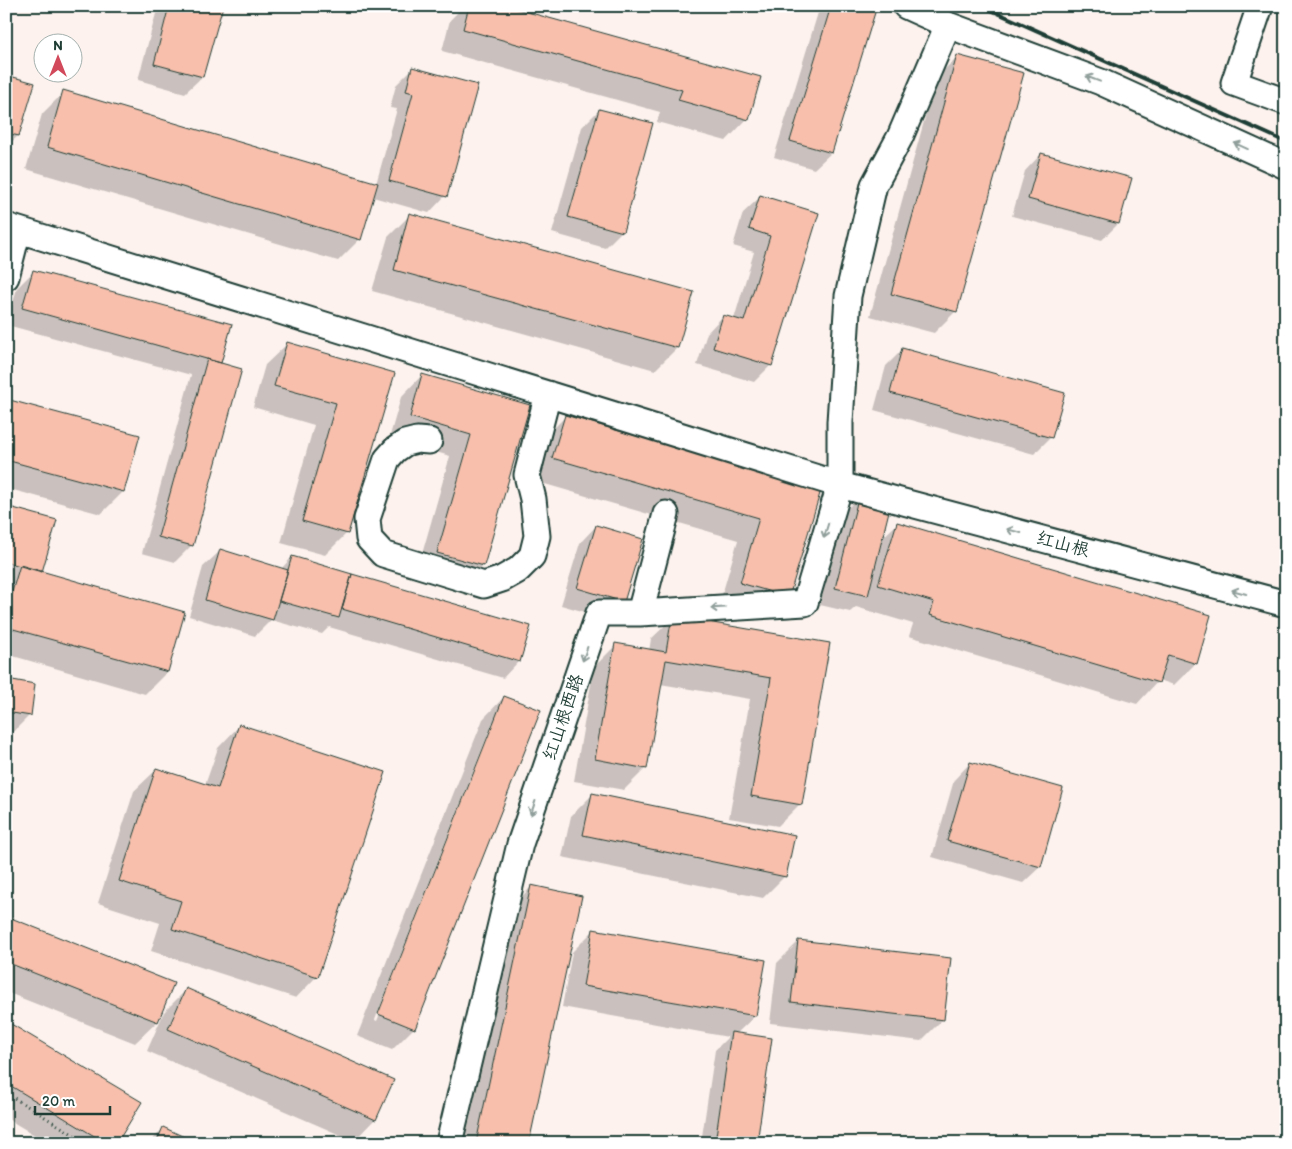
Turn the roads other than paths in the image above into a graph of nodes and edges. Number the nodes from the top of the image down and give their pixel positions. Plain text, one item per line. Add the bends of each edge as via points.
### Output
1 (906, 6) edge
2 (1260, 6) edge
3 (948, 25) junction
4 (1286, 102) edge
5 (1286, 166) edge
6 (12, 228) edge
7 (6, 277) edge
8 (548, 394) junction
9 (429, 441) dead end
10 (840, 485) junction
11 (666, 514) dead end
12 (1286, 604) edge
13 (640, 613) junction
14 (449, 1143) edge

1 - 3 street
2 - 4 street via 1234,83
5 -> 3 street via 1100,82
3 - 10 street via 900,137 874,185 848,296 840,422
6 - 7 street
6 - 8 street, 红山根
8 - 9 street via 527,475 537,536 532,556 518,570 502,579 484,585 382,554 369,539 367,519 387,459 405,443
8 - 10 street, 红山根
12 -> 10 street, 红山根
10 -> 13 street, 红山根西路 via 804,604
11 - 13 street
13 -> 14 street, 红山根西路 via 599,612 520,844

